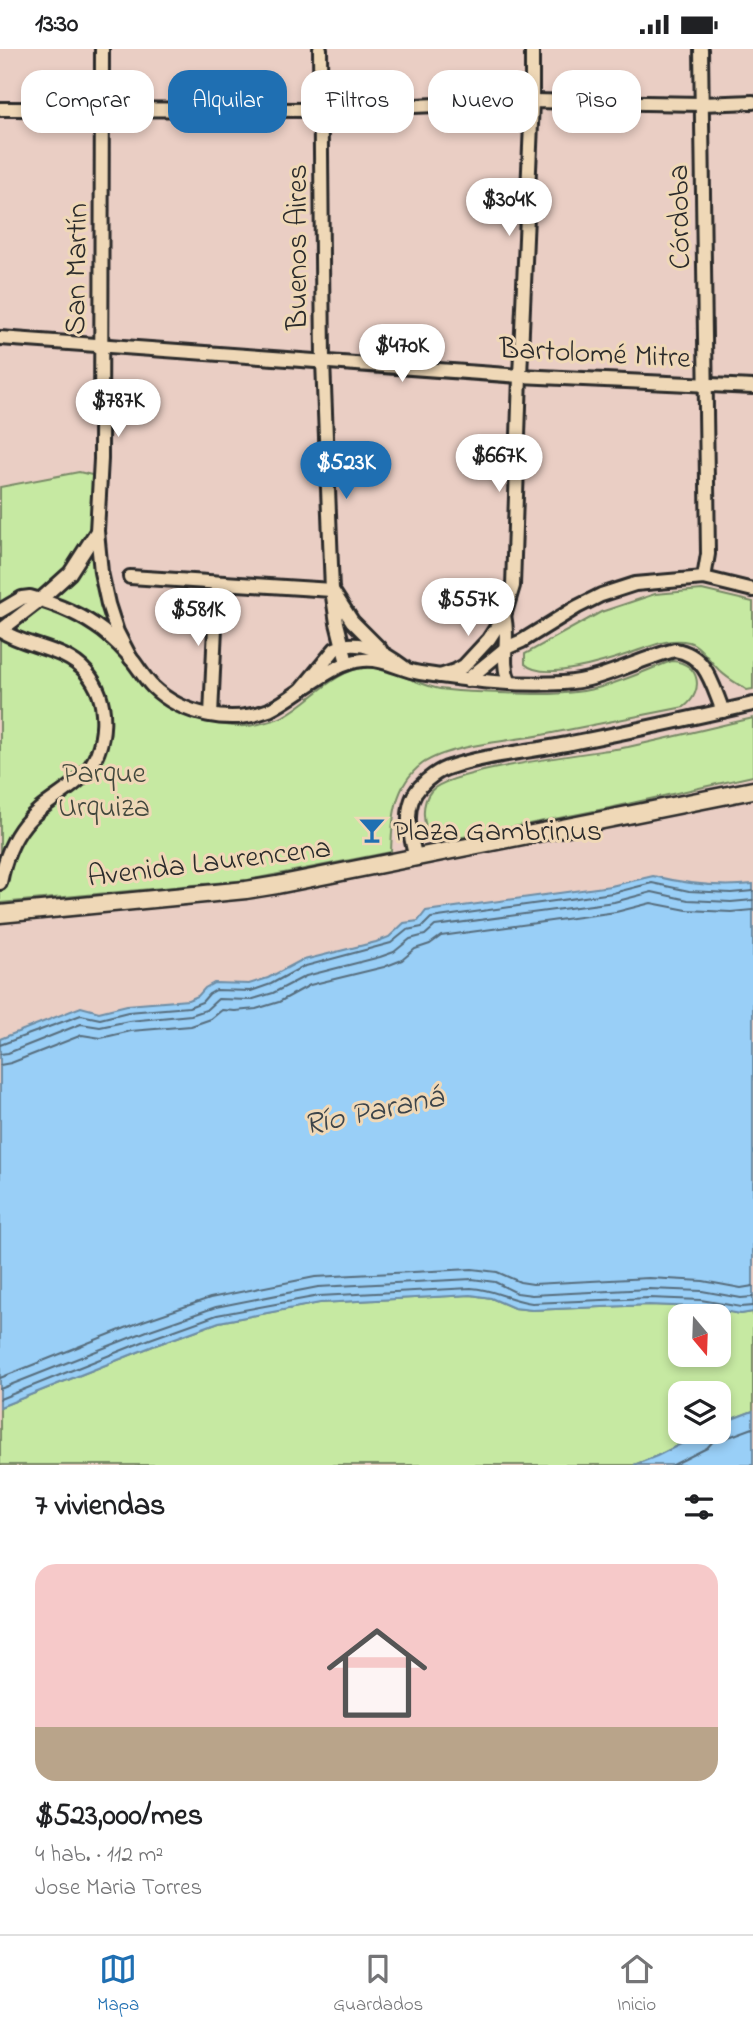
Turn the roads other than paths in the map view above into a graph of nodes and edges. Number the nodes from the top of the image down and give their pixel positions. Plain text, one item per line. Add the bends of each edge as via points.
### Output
1 (102, 49) edge
2 (320, 49) edge
3 (532, 49) edge
4 (701, 49) edge
5 (102, 70) edge
6 (320, 70) edge
7 (532, 70) edge
8 (538, 101) edge
9 (753, 102) edge
10 (702, 104) junction
11 (154, 108) edge
12 (0, 109) edge
13 (21, 109) edge
14 (301, 110) edge
15 (103, 133) edge
16 (321, 133) edge
17 (530, 133) edge
18 (0, 338) edge
19 (100, 347) junction
20 (323, 361) junction
21 (520, 376) junction
22 (706, 383) junction
23 (753, 387) edge
24 (97, 531) junction
25 (130, 577) dead end
26 (704, 578) junction
27 (217, 583) junction
28 (332, 590) junction
29 (753, 590) edge
30 (40, 600) junction
31 (0, 611) edge
32 (504, 616) junction
33 (0, 631) edge
34 (343, 646) junction
35 (506, 648) junction
36 (385, 654) junction
37 (131, 659) junction
38 (346, 663) junction
39 (405, 668) junction
40 (440, 676) junction
41 (467, 680) junction
42 (509, 681) junction
43 (301, 690) junction
44 (753, 704) edge
45 (723, 711) junction
46 (211, 715) junction
47 (753, 790) edge
48 (416, 858) junction
49 (0, 883) edge
50 (0, 907) edge
51 (0, 914) edge

1 - 5 street, San Martín
2 - 6 street, Buenos Aires
3 - 7 street
4 - 10 street, Córdoba
8 - 10 street
9 - 10 street
10 - 22 street, Córdoba
11 - 14 street
12 - 13 street
15 - 19 street, San Martín
16 - 20 street, Buenos Aires
17 - 21 street
18 - 19 street, Bartolomé Mitre
19 - 20 street, Bartolomé Mitre
19 - 24 street, San Martín
20 - 21 street, Bartolomé Mitre
20 - 28 street, Buenos Aires
21 - 22 street, Bartolomé Mitre
21 - 32 street via 513,586
22 - 23 street, Bartolomé Mitre
22 - 26 street, Córdoba via 708,554
24 - 30 street via 71,573
24 - 37 street, San Martín via 108,604
25 - 27 street
26 - 29 street
26 - 35 street via 635,584 601,595
27 - 28 street
27 - 46 street
28 - 34 street, Buenos Aires
28 - 36 street via 352,621
30 - 31 street via 22,598
30 - 33 street
30 - 37 street via 75,612
32 - 35 street
32 - 40 street via 464,666
33 - 49 street via 59,653 86,671 97,687 104,719 93,761 78,780 23,826
34 - 36 street
34 - 38 street
34 - 43 street via 335,649
35 - 41 street
35 - 42 street
36 - 39 street
37 - 46 street via 167,699
38 - 39 street via 378,660
38 - 43 street
39 - 40 street
40 - 41 street
41 - 42 street
42 - 45 street via 568,683 675,650 687,652 704,667
43 - 46 street via 270,710
44 - 45 street
45 - 48 street via 448,767 418,788 411,801 408,818
47 - 48 street, Avenida Laurencena
48 - 51 street, Avenida Laurencena via 246,890
50 - 51 street

